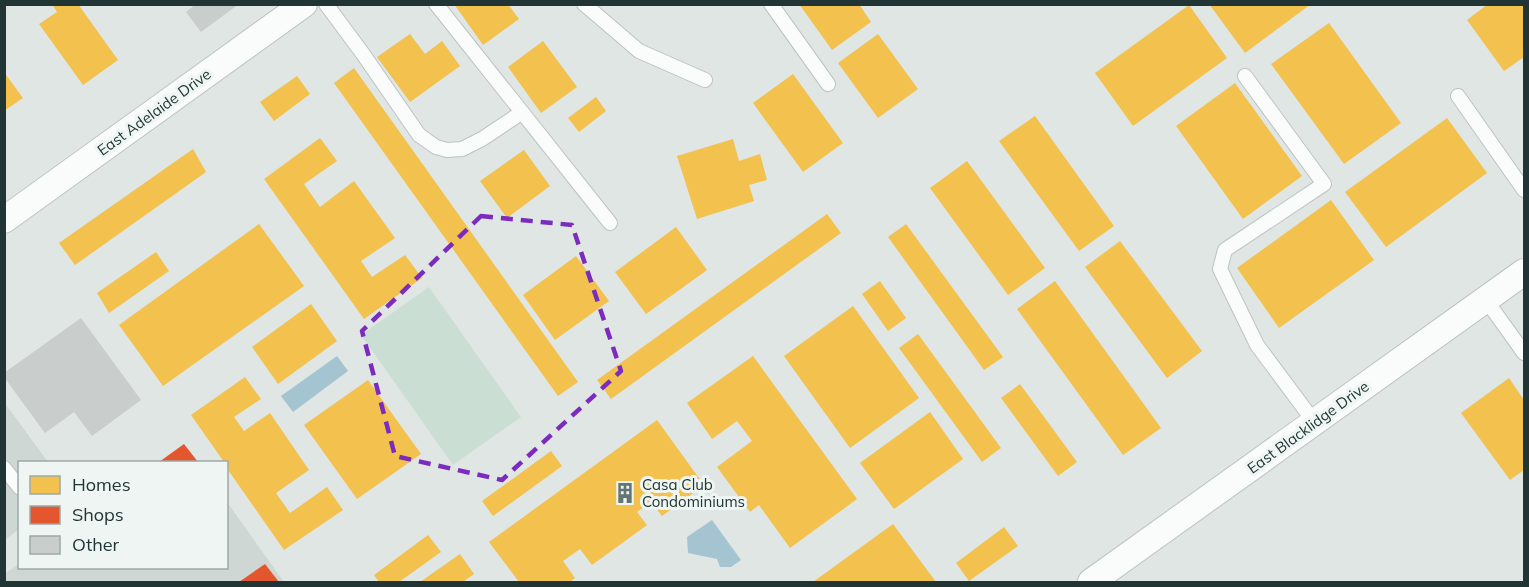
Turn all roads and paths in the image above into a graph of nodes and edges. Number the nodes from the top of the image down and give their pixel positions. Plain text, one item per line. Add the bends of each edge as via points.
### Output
1 (303, 4) edge
2 (326, 4) edge
3 (436, 4) edge
4 (584, 4) edge
5 (771, 4) edge
6 (1245, 76) dead end
7 (705, 80) dead end
8 (828, 84) dead end
9 (1458, 96) dead end
10 (521, 113) junction
11 (1524, 190) edge
12 (4, 220) edge
13 (610, 223) dead end
14 (1524, 272) edge
15 (1486, 300) junction
16 (1524, 353) edge
17 (1315, 423) junction
18 (4, 468) edge
19 (18, 486) edge
20 (1105, 579) edge

1 - 12 street, East Adelaide Drive
2 - 10 lane via 419,135 436,147 462,149
3 - 10 lane
4 - 7 lane via 639,51
5 - 8 lane
6 - 17 lane via 1324,184 1225,250 1220,269 1257,345
9 - 11 lane
10 - 13 lane
14 - 15 street, East Blacklidge Drive
15 - 16 lane
15 - 17 street, East Blacklidge Drive
17 - 20 street, East Blacklidge Drive
18 - 19 lane

